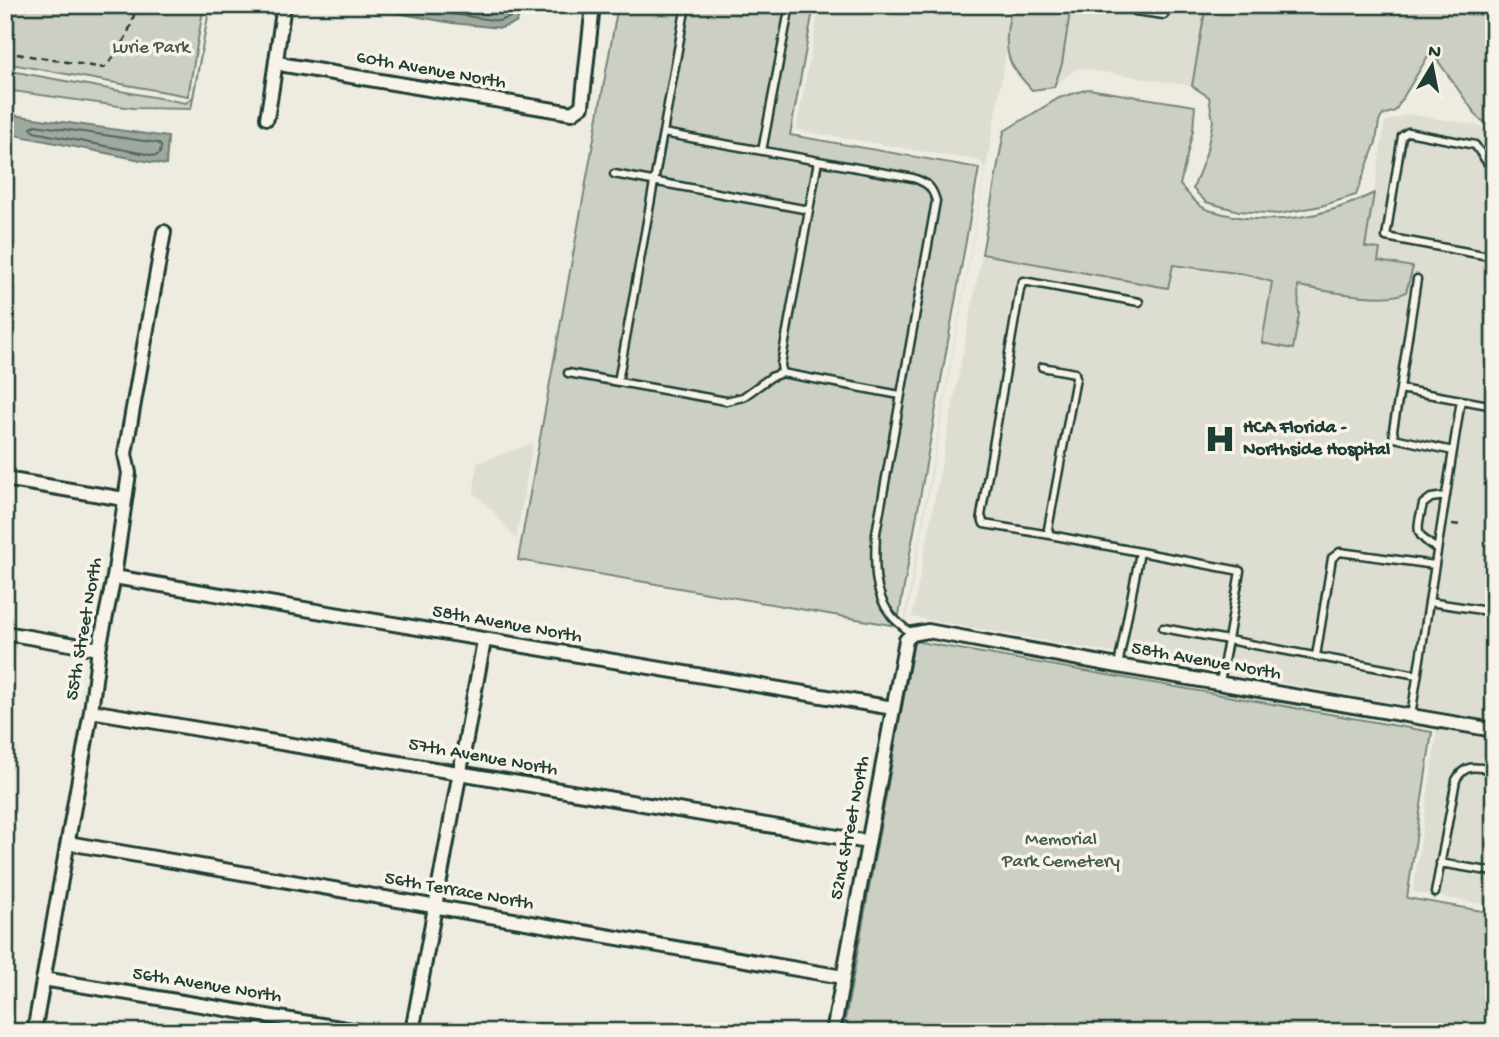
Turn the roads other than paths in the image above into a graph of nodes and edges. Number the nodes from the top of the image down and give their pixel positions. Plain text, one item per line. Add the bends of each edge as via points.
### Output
1 (285, 5) edge
2 (593, 5) edge
3 (686, 5) edge
4 (790, 5) edge
5 (1136, 5) edge
6 (1166, 5) edge
7 (278, 61) junction
8 (267, 118) dead end
9 (663, 133) junction
10 (762, 151) junction
11 (818, 161) junction
12 (1494, 172) edge
13 (614, 174) dead end
14 (654, 181) junction
15 (809, 210) junction
16 (164, 232) dead end
17 (1494, 257) edge
18 (1417, 279) dead end
19 (1139, 302) dead end
20 (1042, 367) dead end
21 (568, 373) dead end
22 (782, 373) junction
23 (618, 382) junction
24 (1400, 389) junction
25 (901, 395) junction
26 (1461, 400) junction
27 (1494, 406) edge
28 (1453, 451) junction
29 (5, 479) edge
30 (1446, 496) junction
31 (124, 499) junction
32 (1050, 536) junction
33 (1437, 549) junction
34 (1140, 552) junction
35 (1435, 565) junction
36 (114, 577) junction
37 (1429, 602) junction
38 (1494, 612) edge
39 (1163, 628) dead end
40 (5, 633) edge
41 (912, 634) junction
42 (1228, 640) junction
43 (484, 641) junction
44 (99, 649) junction
45 (1316, 656) junction
46 (1118, 666) junction
47 (1417, 675) junction
48 (1220, 683) junction
49 (893, 708) junction
50 (91, 711) junction
51 (1411, 716) junction
52 (1494, 730) edge
53 (1494, 770) edge
54 (460, 774) junction
55 (868, 842) junction
56 (68, 843) junction
57 (1440, 863) junction
58 (1494, 872) edge
59 (1435, 893) dead end
60 (434, 907) junction
61 (843, 977) junction
62 (43, 979) junction
63 (34, 1032) edge
64 (364, 1032) edge
65 (412, 1032) edge
66 (833, 1032) edge

1 - 7 street
2 - 7 street, 60th Avenue North via 582,106 566,113
3 - 9 lane
4 - 10 lane
5 - 6 lane via 1135,10 1164,15
7 - 8 street
9 - 10 lane
9 - 14 lane
10 - 11 lane
11 - 15 lane
11 - 25 lane via 913,178 933,190 936,201
12 - 17 lane via 1475,145 1408,132 1402,136 1385,237
13 - 14 lane
14 - 15 lane
14 - 23 lane
15 - 22 lane
16 - 31 street, 55th Street North via 125,454 129,473
18 - 24 lane
19 - 32 lane via 1023,281 981,516 984,524
20 - 32 lane via 1075,373 1076,378
21 - 23 lane
22 - 23 lane via 743,397 726,401
22 - 25 lane
24 - 26 lane
24 - 28 lane via 1394,438
25 - 41 lane via 876,533 875,565 877,586 890,615
26 - 27 lane
26 - 28 lane
28 - 30 lane
29 - 31 street
30 - 33 lane
30 - 33 lane via 1423,504 1418,528 1422,540
31 - 36 street, 55th Street North
32 - 34 lane
33 - 35 lane
34 - 42 lane via 1240,571
34 - 46 lane
35 - 37 lane
35 - 45 lane via 1340,552 1332,558
36 - 43 street, 58th Avenue North
36 - 44 street, 55th Street North
37 - 38 lane
37 - 47 lane
39 - 42 lane
40 - 44 street
41 - 46 street, 58th Avenue North via 928,631
41 - 49 street, 52nd Street North via 906,640
42 - 45 lane
42 - 48 lane
43 - 49 street, 58th Avenue North
43 - 54 street
44 - 50 street, 55th Street North
45 - 47 lane
46 - 48 street, 58th Avenue North
47 - 51 lane
48 - 51 street, 58th Avenue North
49 - 55 street, 52nd Street North
50 - 54 street, 57th Avenue North
50 - 56 street, 55th Street North
51 - 52 street, 58th Avenue North
53 - 57 lane via 1470,766 1460,772
54 - 55 street, 57th Avenue North
54 - 60 street
55 - 61 street, 52nd Street North
56 - 60 street, 56th Terrace North
56 - 62 street, 55th Street North
57 - 58 lane
57 - 59 lane
60 - 61 street, 56th Terrace North
60 - 65 street
61 - 66 street, 52nd Street North
62 - 63 street, 55th Street North
62 - 64 street, 56th Avenue North

